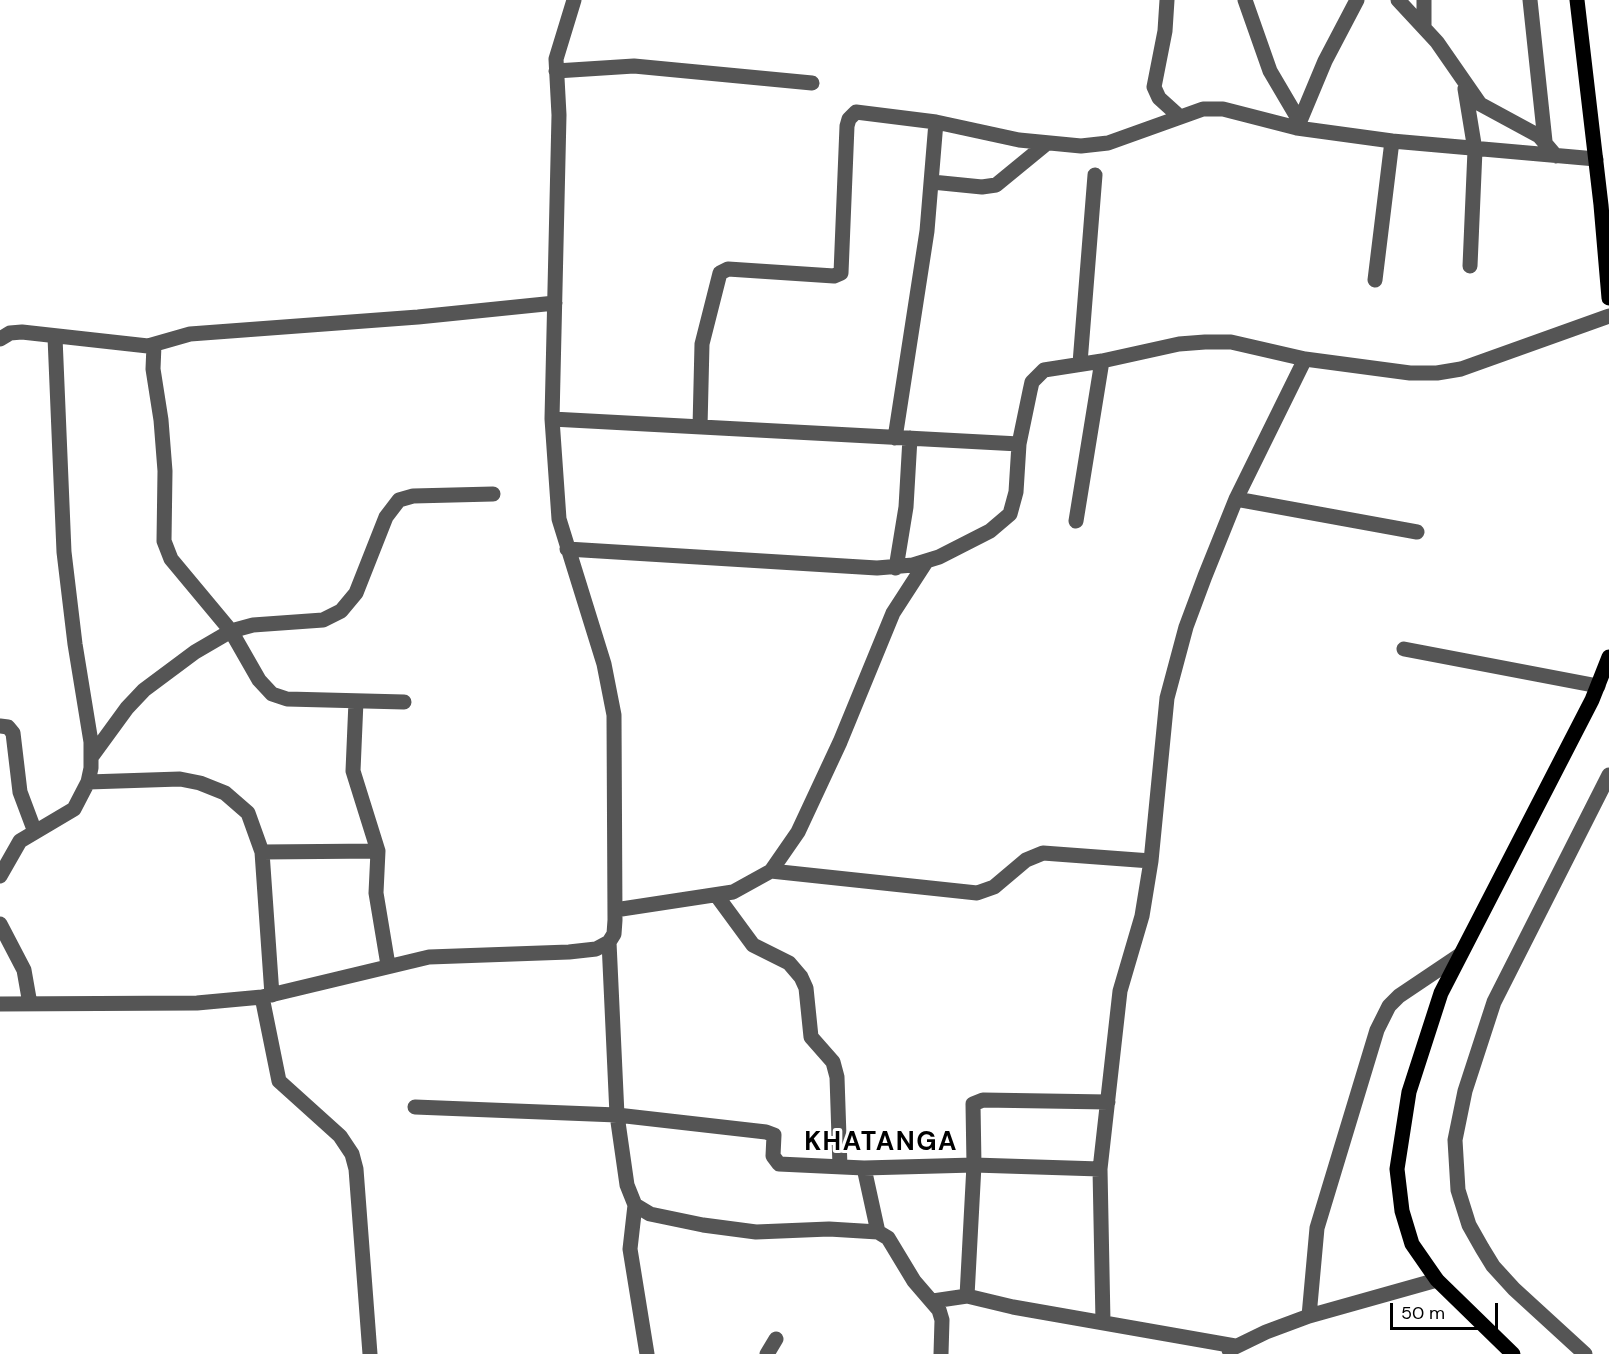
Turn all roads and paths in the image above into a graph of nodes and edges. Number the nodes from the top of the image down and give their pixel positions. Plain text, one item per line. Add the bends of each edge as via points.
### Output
1 (574, 0) edge
2 (1167, 0) edge
3 (1245, 0) edge
4 (1357, 0) edge
5 (1398, 0) edge
6 (1424, 0) edge
7 (1530, 0) edge
8 (1577, 0) edge
9 (1424, 27) junction
10 (556, 71) junction
11 (812, 83) dead end
12 (1465, 86) junction
13 (1180, 117) junction
14 (936, 122) junction
15 (1299, 125) junction
16 (1392, 141) junction
17 (1545, 141) junction
18 (1046, 144) junction
19 (1475, 150) junction
20 (1556, 156) junction
21 (1596, 159) junction
22 (1095, 175) dead end
23 (932, 182) junction
24 (1470, 266) dead end
25 (1375, 280) dead end
26 (1609, 298) edge
27 (555, 303) junction
28 (1609, 316) edge
29 (55, 336) junction
30 (0, 339) edge
31 (154, 345) junction
32 (1305, 359) junction
33 (1102, 361) junction
34 (1080, 363) junction
35 (552, 419) junction
36 (700, 427) junction
37 (903, 438) junction
38 (1019, 444) junction
39 (493, 494) dead end
40 (1236, 499) junction
41 (1076, 521) dead end
42 (1417, 532) dead end
43 (567, 549) junction
44 (926, 562) junction
45 (896, 568) junction
46 (231, 631) junction
47 (1404, 649) dead end
48 (1609, 657) edge
49 (1598, 686) junction
50 (356, 701) junction
51 (404, 702) dead end
52 (0, 726) edge
53 (92, 756) junction
54 (1609, 775) edge
55 (88, 782) junction
56 (35, 832) junction
57 (378, 851) junction
58 (262, 852) junction
59 (1151, 861) junction
60 (771, 871) junction
61 (0, 876) edge
62 (717, 896) junction
63 (615, 910) junction
64 (0, 924) edge
65 (609, 942) junction
66 (1460, 956) junction
67 (388, 965) junction
68 (267, 996) junction
69 (0, 1004) edge
70 (30, 1004) junction
71 (1108, 1102) junction
72 (415, 1107) dead end
73 (617, 1115) junction
74 (974, 1165) junction
75 (840, 1167) junction
76 (864, 1168) junction
77 (1100, 1169) junction
78 (634, 1206) junction
79 (878, 1232) junction
80 (1437, 1280) junction
81 (967, 1296) junction
82 (933, 1301) junction
83 (1309, 1316) junction
84 (1103, 1322) junction
85 (776, 1339) dead end
86 (1230, 1350) edge
87 (370, 1354) edge
88 (647, 1354) edge
89 (767, 1354) edge
90 (941, 1354) edge
91 (1513, 1354) edge
92 (1585, 1354) edge

1 - 10 street via 558,48
2 - 13 street via 1154,87 1159,98
3 - 15 street via 1270,71
4 - 15 street via 1325,61
5 - 9 street
6 - 9 street
7 - 17 street
8 - 21 main road
9 - 12 street via 1449,57
10 - 11 street via 634,66
10 - 27 street via 559,115
12 - 17 street via 1487,109
12 - 19 street
13 - 15 street via 1203,109 1223,109
13 - 18 street via 1108,143
14 - 18 street
14 - 23 street
14 - 36 street via 862,112 849,118 838,276 728,269 720,273 702,344
15 - 16 street
16 - 19 street
16 - 25 street
17 - 20 street
18 - 23 street via 996,185
19 - 20 street
19 - 24 street
20 - 21 street
21 - 26 main road
22 - 34 street
23 - 37 street
27 - 31 street via 190,334
27 - 35 street
28 - 32 street via 1437,374
29 - 30 street via 15,332
29 - 31 street
29 - 53 street via 64,552
31 - 46 street via 153,369 163,440 166,550
32 - 33 street via 1231,342 1179,344
32 - 40 street
33 - 34 street
33 - 41 street
34 - 38 street via 1038,374 1032,382
35 - 36 street
35 - 43 street via 559,519
36 - 37 street
37 - 38 street
37 - 45 street via 906,507
38 - 44 street via 1016,492 1006,520
39 - 46 street via 413,496 399,500 386,517 356,593 341,610 322,620 280,621
40 - 42 street
40 - 59 street via 1186,627 1167,699
43 - 45 street
43 - 63 street via 612,693
44 - 45 street
44 - 60 street via 893,613 798,832
46 - 50 street via 259,680 272,694 287,699
46 - 53 street via 144,690
47 - 49 street
48 - 49 main road
49 - 66 main road
50 - 51 street
50 - 57 street via 353,771
52 - 56 street via 13,733 20,792
53 - 55 street
54 - 92 street via 1494,1002 1465,1091 1455,1140 1458,1190 1469,1225 1482,1248 1514,1289
55 - 56 street via 74,809
55 - 58 street via 180,779 208,787 238,802 248,813
56 - 61 street via 13,850
57 - 58 street
57 - 67 street via 376,893
58 - 68 street
59 - 60 street via 1042,853 1026,860 994,887 977,892
59 - 71 street via 1142,916 1120,991
60 - 62 street via 746,887
62 - 63 street
62 - 75 street via 753,945 789,963 806,988 812,1037 833,1062 837,1077
63 - 65 street via 614,934
64 - 70 street via 24,970
65 - 67 street via 596,949 457,954
65 - 73 street
66 - 80 main road via 1441,993 1409,1092 1397,1169 1402,1211 1412,1244
66 - 83 street via 1399,996 1377,1030 1317,1228
67 - 68 street
68 - 70 street via 197,1003
68 - 87 street via 279,1081 340,1136 354,1162
69 - 70 street
71 - 74 street via 978,1100 972,1108
71 - 77 street
72 - 73 street
73 - 75 street via 769,1132 775,1138 773,1156 779,1164
73 - 78 street via 627,1185
74 - 76 street
74 - 77 street
74 - 81 street
75 - 76 street
76 - 79 street
77 - 84 street
78 - 79 street via 640,1211 703,1225 756,1232
78 - 88 street via 630,1249
79 - 82 street via 888,1238 914,1281
80 - 83 street
80 - 91 main road
81 - 82 street
81 - 84 street
82 - 90 street via 942,1320
83 - 86 street
84 - 86 street
85 - 89 street

